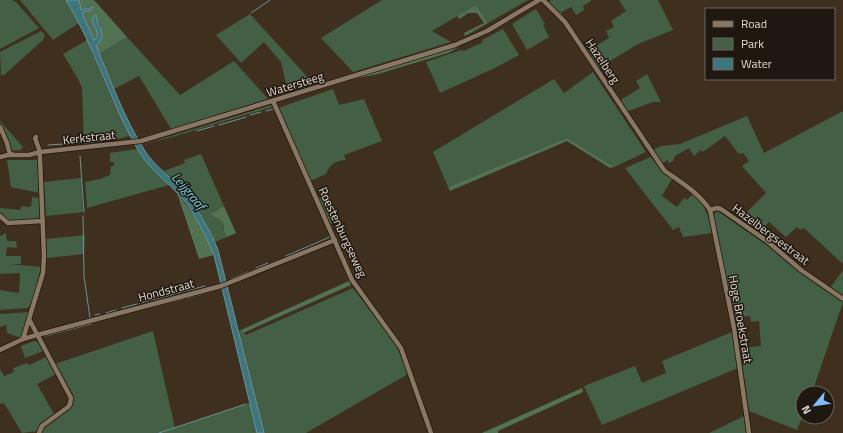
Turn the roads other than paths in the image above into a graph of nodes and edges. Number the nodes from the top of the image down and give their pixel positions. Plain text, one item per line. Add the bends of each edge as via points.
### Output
1 (539, 0) edge
2 (543, 0) edge
3 (273, 100) junction
4 (0, 127) edge
5 (36, 137) dead end
6 (141, 141) joint
7 (40, 152) junction
8 (10, 155) junction
9 (0, 156) edge
10 (710, 210) junction
11 (0, 216) edge
12 (43, 221) junction
13 (335, 240) junction
14 (843, 299) edge
15 (29, 319) junction
16 (37, 335) junction
17 (22, 339) junction
18 (0, 350) edge
19 (39, 433) edge
20 (431, 433) edge
21 (749, 433) edge

1 - 3 street, Watersteeg via 487,31 455,45
2 - 10 street, Hazelberg via 565,22 665,171 696,193
3 - 6 street, Watersteeg
3 - 13 street, Roestenburgseweg
4 - 8 street
5 - 7 street
6 - 7 street, Kerkstraat
7 - 8 street, Kerkstraat
7 - 12 street
8 - 9 street, Kerkstraat
10 - 14 street, Hazelbergsestraat via 721,209
10 - 21 street, Hoge Broekstraat via 734,328
11 - 12 street via 8,223
12 - 15 street via 43,273
13 - 16 street, Hondstraat via 221,286
13 - 20 street, Roestenburgseweg via 352,280 401,348
15 - 16 street
15 - 17 street
16 - 17 street, Hondstraat
16 - 19 street via 71,398 68,407 42,426
17 - 18 street, Hondstraat

